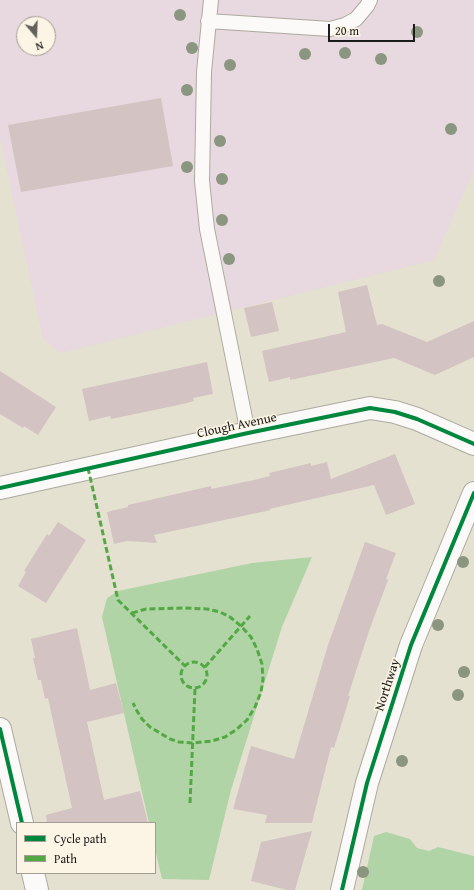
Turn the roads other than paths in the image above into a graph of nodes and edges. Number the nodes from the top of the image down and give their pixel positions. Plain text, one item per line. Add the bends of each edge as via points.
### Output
1 (211, 0) edge
2 (370, 0) edge
3 (208, 21) junction
4 (248, 433) junction
5 (474, 444) edge
6 (0, 488) edge
7 (474, 493) edge
8 (0, 728) edge
9 (5, 770) edge
10 (22, 822) edge
11 (34, 874) edge
12 (37, 890) edge
13 (342, 890) edge

1 - 3 lane
2 - 3 lane via 356,19 330,29
3 - 4 lane via 204,72 202,181 207,230
4 - 5 street, Clough Avenue via 370,408 417,419
4 - 6 street, Clough Avenue
7 - 13 street, Northway via 411,645 367,783
8 - 9 street
9 - 10 street
11 - 12 street

